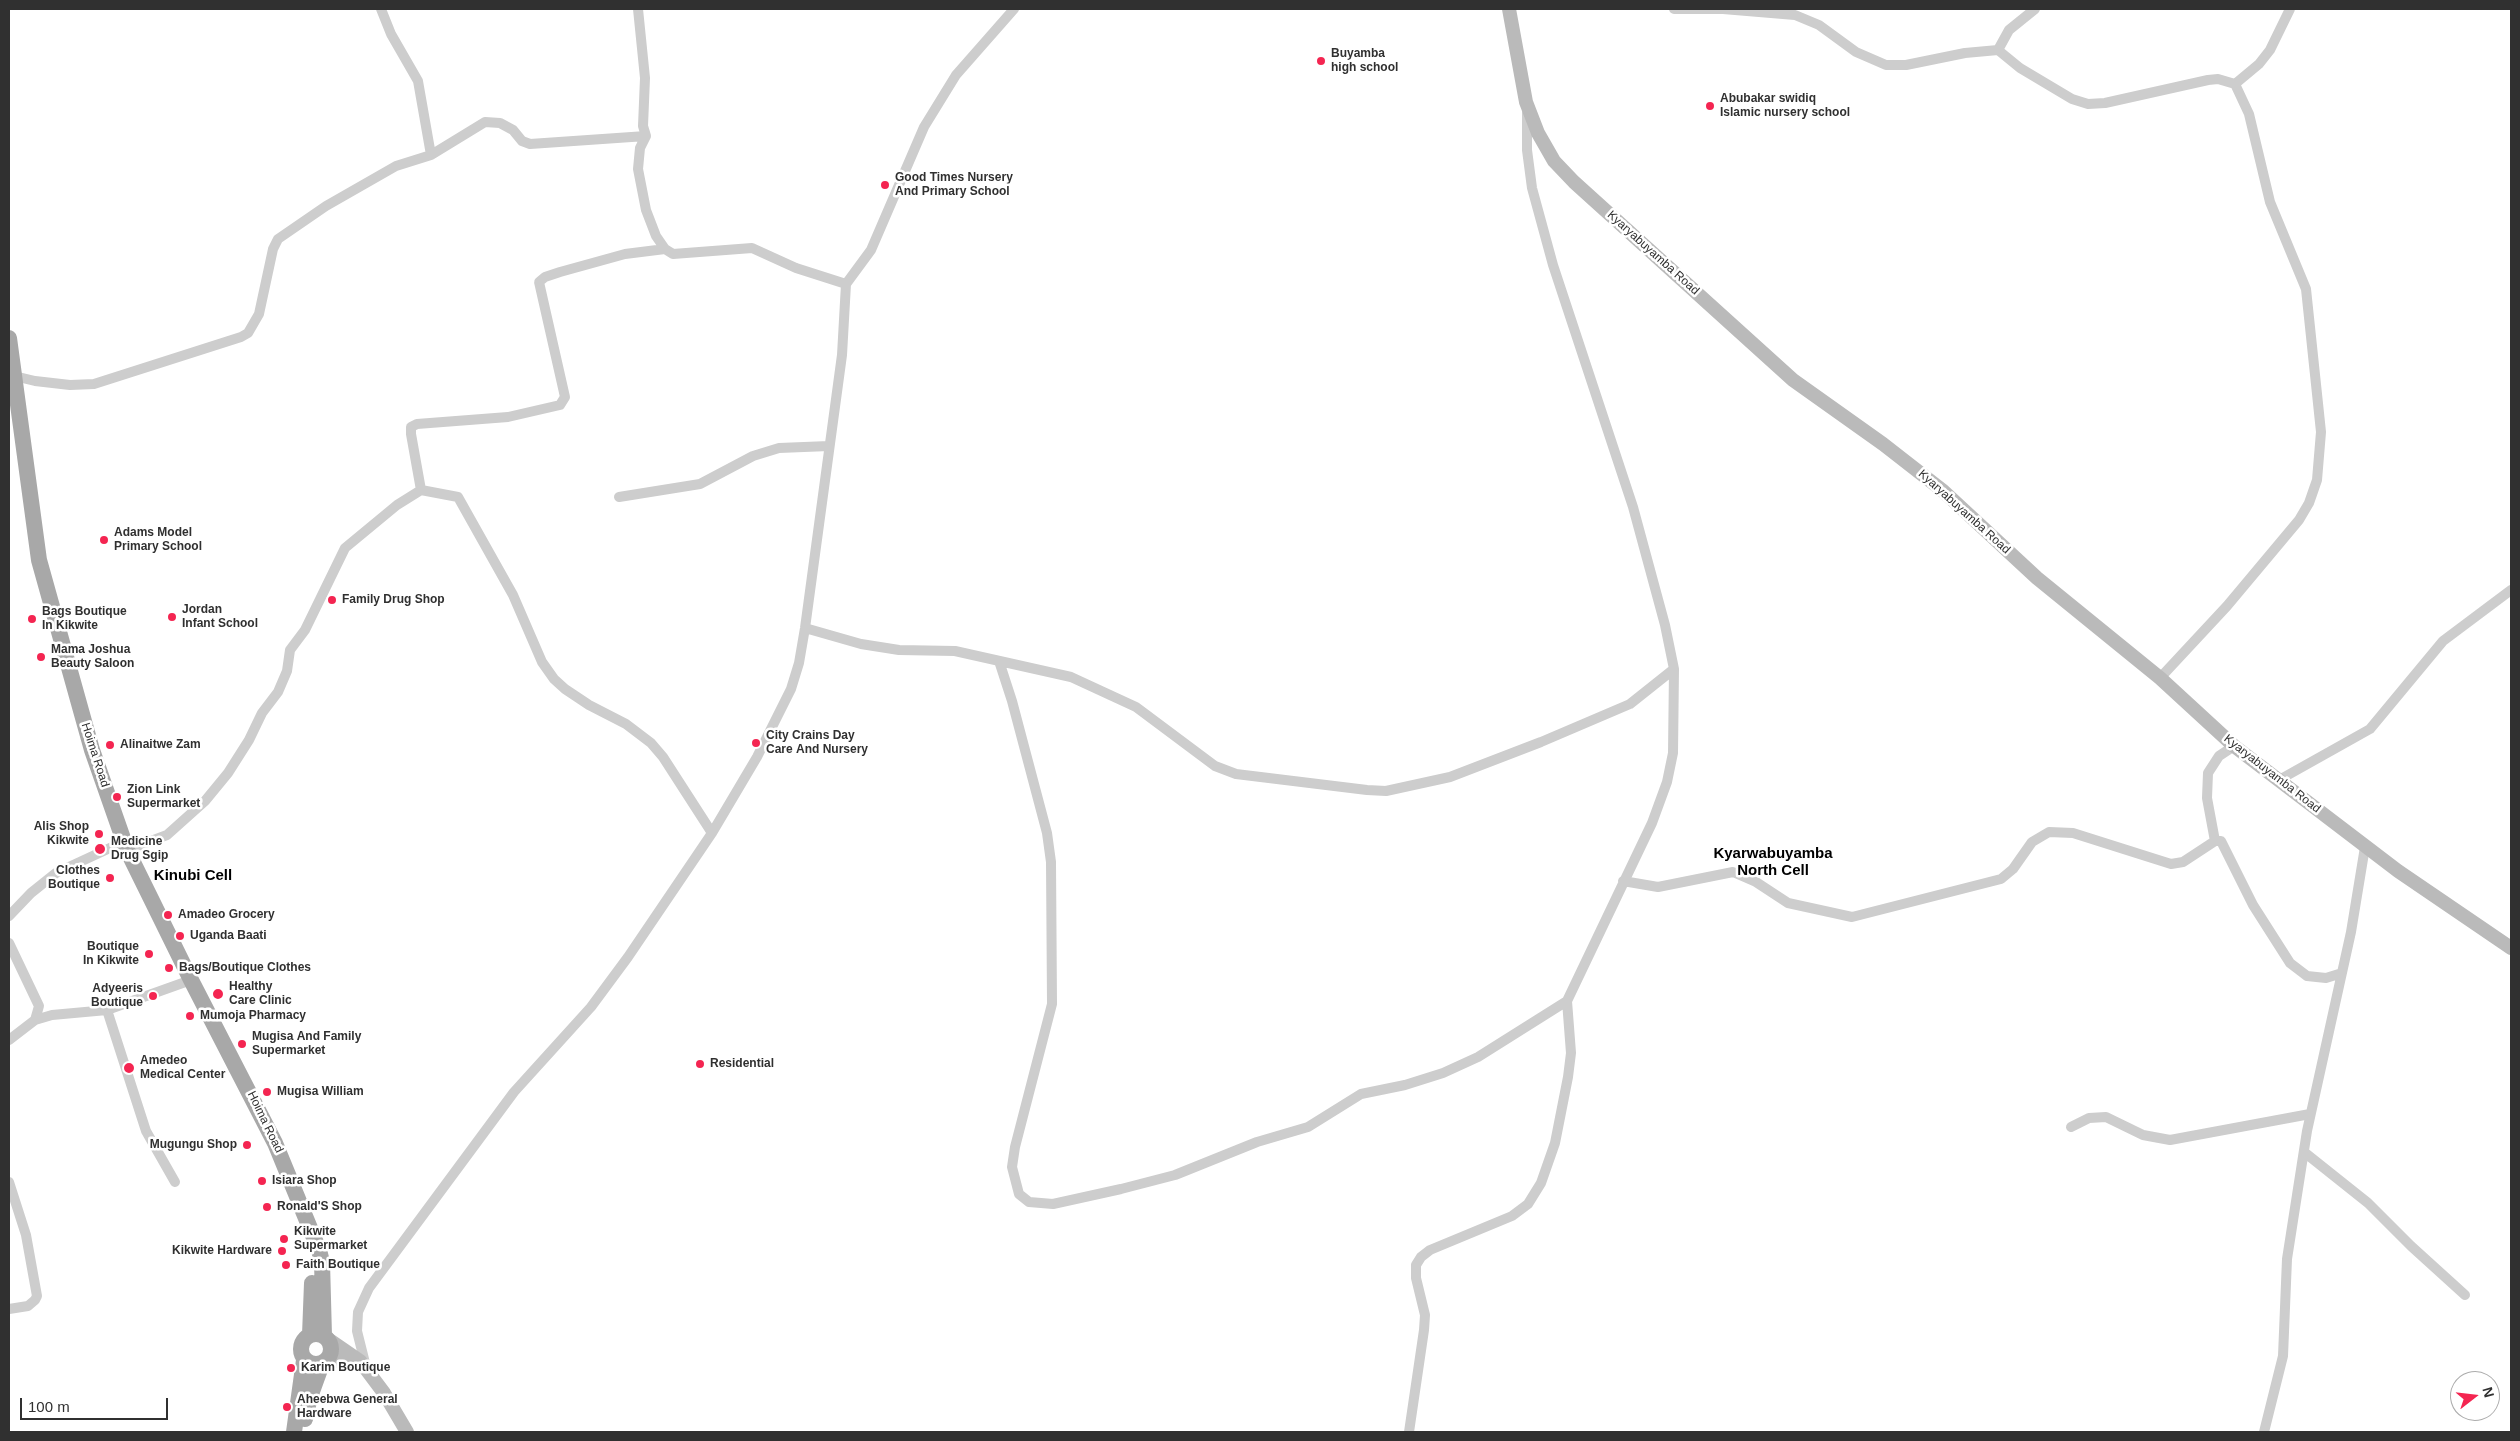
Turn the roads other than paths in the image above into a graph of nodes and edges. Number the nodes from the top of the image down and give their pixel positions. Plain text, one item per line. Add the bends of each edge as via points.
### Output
1 (382, 9) edge
2 (638, 9) edge
3 (1014, 9) edge
4 (1509, 9) edge
5 (1674, 9) edge
6 (2035, 9) edge
7 (2290, 9) edge
8 (1998, 50) junction
9 (2235, 84) junction
10 (1526, 102) junction
11 (646, 136) junction
12 (431, 155) junction
13 (665, 249) junction
14 (846, 284) junction
15 (9, 338) edge
16 (11, 375) edge
17 (829, 446) junction
18 (421, 490) junction
19 (620, 496) dead end
20 (2511, 590) edge
21 (805, 628) junction
22 (999, 662) junction
23 (1674, 669) junction
24 (2160, 678) junction
25 (2234, 746) junction
26 (2279, 780) junction
27 (712, 833) junction
28 (2215, 841) junction
29 (126, 846) junction
30 (2365, 847) junction
31 (1623, 881) junction
32 (9, 916) edge
33 (9, 943) edge
34 (2511, 948) edge
35 (2342, 973) junction
36 (191, 980) junction
37 (1568, 1000) junction
38 (107, 1010) junction
39 (35, 1020) junction
40 (9, 1040) edge
41 (2310, 1114) junction
42 (2071, 1128) dead end
43 (2304, 1152) junction
44 (9, 1182) edge
45 (175, 1182) dead end
46 (2465, 1294) dead end
47 (9, 1309) edge
48 (320, 1337) junction
49 (304, 1360) junction
50 (324, 1362) junction
51 (364, 1367) junction
52 (294, 1432) edge
53 (301, 1432) edge
54 (407, 1432) edge
55 (1409, 1432) edge
56 (2264, 1432) edge

1 - 12 street via 391,34 418,81
2 - 11 street via 645,78 643,126
3 - 14 street via 956,75 924,127 871,250
4 - 10 street, Kyaryabuyamba Road
5 - 8 street via 1795,15 1819,26 1856,52 1886,65 1906,65
6 - 8 street via 2009,30
7 - 9 street via 2270,50
8 - 9 street via 2057,91 2088,104 2128,99 2208,80
9 - 24 street via 2249,114 2270,202 2306,289 2321,432 2320,460 2312,495 2299,520 2227,606
10 - 23 street via 1532,188 1553,265 1633,507 1666,625
10 - 24 street, Kyaryabuyamba Road via 1554,162 1574,182 1793,380 1942,490 2037,578
11 - 12 street via 530,144 522,141 514,130 492,122 474,127
11 - 13 street via 640,148 638,169 646,210
12 - 16 street via 396,166 326,206 278,239 259,314 248,333 241,337 94,384 70,385
13 - 14 street via 674,254 752,248 796,268
13 - 18 street via 625,254 560,272 539,282 564,397 560,405 508,417 411,427
14 - 17 street via 842,355
15 - 16 main road, Hoima Road
16 - 29 main road, Hoima Road via 40,560 92,750
17 - 19 street via 779,448 753,456 700,484
17 - 21 street
18 - 27 street via 458,497 513,595 542,662 554,679 651,743
18 - 29 street via 397,505 345,548 305,630 290,650 287,671 278,692 262,713 228,773 205,801 167,835
20 - 26 street via 2443,641 2370,729
21 - 22 street via 861,644 899,650 955,651
21 - 27 street via 791,689 757,757
22 - 23 street via 1071,677 1136,707 1215,766 1236,774 1386,791 1450,777 1550,738 1630,704
22 - 37 street via 1047,833 1051,862 1052,1004 1012,1167 1019,1194 1028,1202 1053,1204 1175,1175 1257,1142 1308,1127 1361,1094 1443,1073 1478,1056
23 - 31 street via 1673,753 1667,782 1652,823
24 - 25 street, Kyaryabuyamba Road
25 - 26 street, Kyaryabuyamba Road
25 - 28 street via 2219,756 2208,773 2207,790
26 - 30 street, Kyaryabuyamba Road
27 - 51 street via 591,1007 514,1092 369,1288 358,1312 357,1331
28 - 31 street via 2183,862 2171,864 2074,833 2049,832 2032,842 2013,869 2001,879 1852,917 1788,903 1756,882 1733,872 1658,888
28 - 35 street via 2221,842 2253,905 2290,963 2307,976 2326,978
29 - 32 street via 56,873
29 - 36 main road, Hoima Road
30 - 34 street, Kyaryabuyamba Road via 2440,902
30 - 35 street
31 - 37 street
33 - 39 street via 39,1006
35 - 41 street
36 - 38 street
36 - 48 main road, Hoima Road via 275,1143 308,1226 312,1288
37 - 55 street via 1571,1053 1568,1077 1555,1143 1541,1183 1528,1204 1512,1216 1430,1250 1416,1265 1425,1315
38 - 39 street via 52,1015
38 - 45 street via 146,1131
39 - 40 street
41 - 42 street via 2170,1140 2143,1135 2106,1117 2090,1118
41 - 43 street
43 - 46 street via 2368,1203
43 - 56 street via 2287,1260 2283,1356
44 - 47 street via 26,1235 36,1296 28,1306
48 - 49 main road via 301,1346
48 - 50 main road via 331,1348
48 - 51 street
49 - 50 main road via 312,1364
49 - 52 main road
50 - 51 street
50 - 53 main road
51 - 54 street

